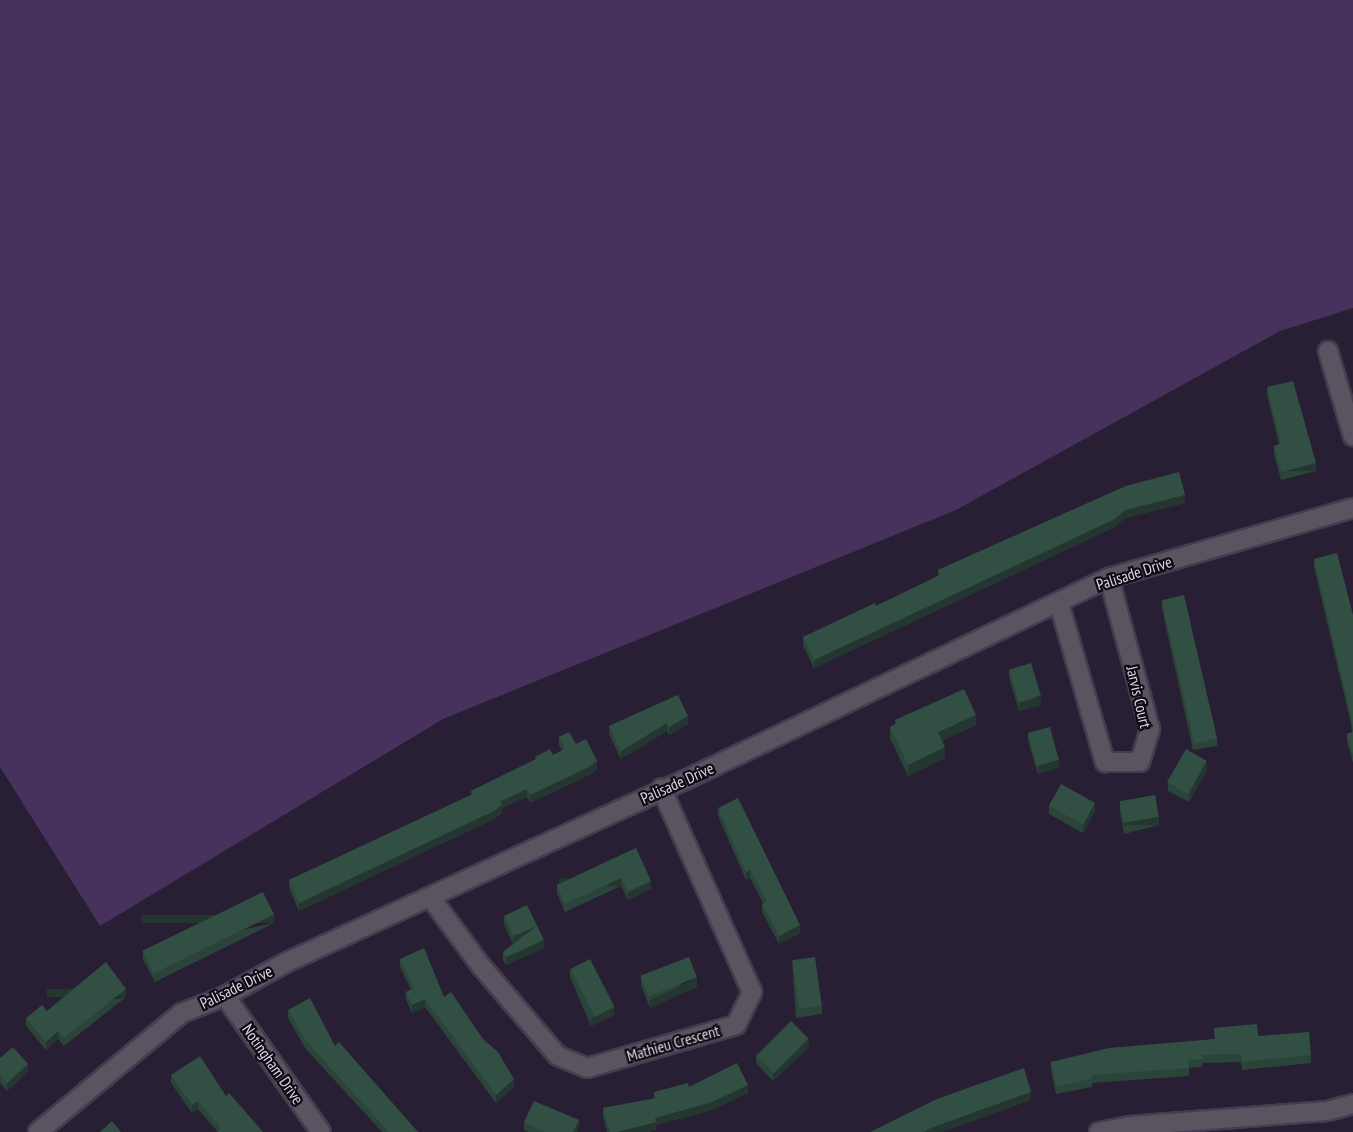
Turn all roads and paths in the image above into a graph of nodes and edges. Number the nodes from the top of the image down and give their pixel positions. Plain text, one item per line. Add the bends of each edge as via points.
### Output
1 (1329, 351) dead end
2 (1353, 436) edge
3 (1353, 508) edge
4 (1109, 578) junction
5 (1059, 603) junction
6 (662, 788) junction
7 (431, 898) junction
8 (225, 996) junction
9 (1353, 1104) edge
10 (38, 1132) edge
11 (321, 1132) edge
12 (1099, 1132) edge

1 - 2 street
3 - 4 street, Palisade Drive
4 - 5 street, Palisade Drive
4 - 5 street, Jarvis Court via 1150,729 1140,762 1105,762
5 - 6 street, Palisade Drive
6 - 7 street, Palisade Drive
6 - 7 street, Mathieu Crescent via 752,992 736,1025 587,1068 558,1056 481,966
7 - 8 street, Palisade Drive via 285,963
8 - 10 street, Palisade Drive via 182,1013
8 - 11 street, Notingham Drive
9 - 12 street via 1327,1110 1129,1126

